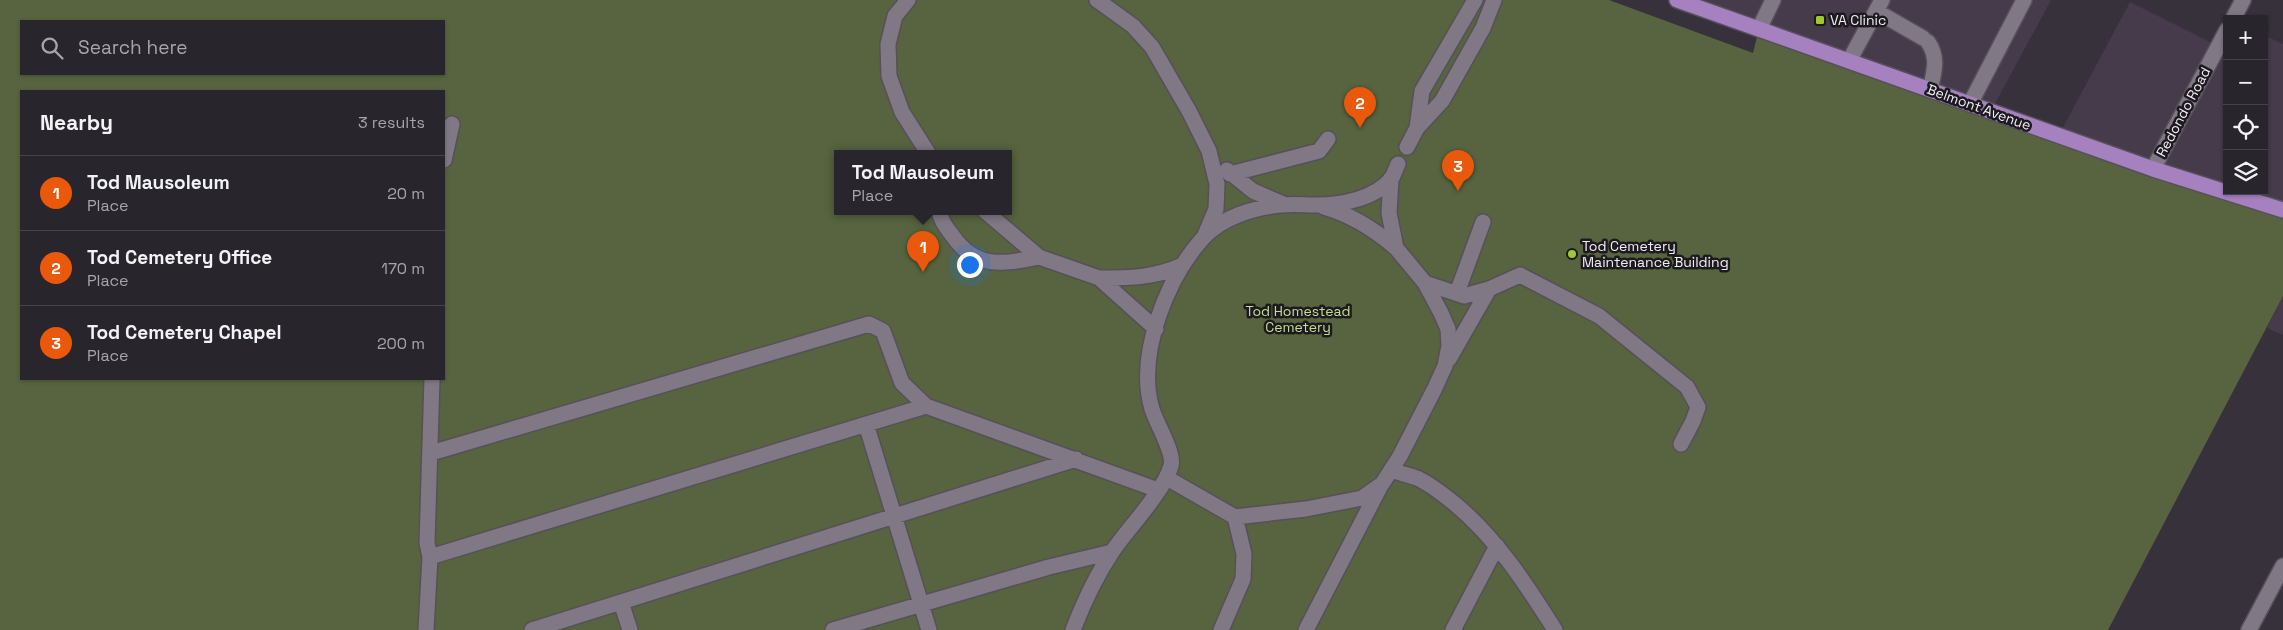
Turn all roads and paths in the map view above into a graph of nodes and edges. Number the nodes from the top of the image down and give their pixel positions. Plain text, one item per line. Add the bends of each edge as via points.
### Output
1 (908, 0) edge
2 (1097, 0) edge
3 (1494, 0) edge
4 (1677, 0) edge
5 (1772, 0) edge
6 (2024, 0) edge
7 (2243, 0) edge
8 (1473, 3) edge
9 (1879, 6) edge
10 (2235, 15) edge
11 (1488, 16) junction
12 (1759, 29) junction
13 (2223, 38) edge
14 (1849, 61) junction
15 (1930, 90) junction
16 (1970, 104) junction
17 (452, 124) dead end
18 (1416, 128) junction
19 (1328, 140) dead end
20 (1407, 146) dead end
21 (926, 150) edge
22 (1209, 151) junction
23 (445, 156) edge
24 (2153, 169) junction
25 (1230, 174) junction
26 (1283, 204) junction
27 (1316, 205) junction
28 (2283, 210) edge
29 (940, 215) edge
30 (990, 215) edge
31 (1484, 222) dead end
32 (1204, 236) junction
33 (1396, 248) junction
34 (1039, 257) junction
35 (1183, 265) junction
36 (1099, 278) junction
37 (1425, 283) junction
38 (1489, 289) junction
39 (1457, 293) junction
40 (1156, 329) junction
41 (1445, 366) junction
42 (432, 380) edge
43 (926, 406) junction
44 (866, 424) junction
45 (1681, 444) dead end
46 (430, 453) junction
47 (1076, 459) junction
48 (1391, 470) junction
49 (1162, 484) junction
50 (1382, 484) junction
51 (895, 516) junction
52 (1235, 517) junction
53 (1497, 546) junction
54 (1112, 552) junction
55 (430, 556) junction
56 (2283, 566) edge
57 (621, 602) junction
58 (921, 604) junction
59 (426, 630) edge
60 (532, 630) edge
61 (630, 630) edge
62 (833, 630) edge
63 (929, 630) edge
64 (1073, 630) edge
65 (1222, 630) edge
66 (1306, 630) edge
67 (1453, 630) edge
68 (1555, 630) edge
69 (2249, 630) edge

1 - 21 street via 895,16 888,44 889,76 902,112
2 - 22 street via 1133,26 1152,47
3 - 11 street
4 - 12 main road, Belmont Avenue
5 - 12 street
6 - 16 street
7 - 10 street
8 - 11 street
8 - 18 street via 1422,91
9 - 14 street
9 - 15 street via 1925,40 1935,56
11 - 18 street via 1442,101
12 - 14 main road, Belmont Avenue
13 - 24 street, Redondo Road
14 - 15 main road, Belmont Avenue
15 - 16 main road, Belmont Avenue
16 - 24 main road, Belmont Avenue
17 - 23 street
18 - 20 street
19 - 25 street via 1319,151
22 - 25 street
22 - 32 street via 1216,184 1216,209
24 - 28 main road, Belmont Avenue
25 - 26 street via 1253,191
26 - 27 street
26 - 32 street via 1255,209 1228,220
27 - 33 street via 1350,216 1376,230
27 - 33 street via 1361,198 1395,171 1390,213
29 - 34 street via 955,240 972,258 1006,264
30 - 34 street
31 - 39 street
32 - 35 street
33 - 37 street
34 - 36 street
35 - 36 street via 1162,274 1138,278
35 - 40 street via 1168,289
36 - 40 street
37 - 39 street
37 - 41 street via 1448,329
38 - 39 street via 1464,296
38 - 41 street
38 - 45 street via 1520,275 1599,316 1688,387 1698,407
40 - 49 street via 1148,378 1152,408 1172,463
41 - 48 street
42 - 46 street
43 - 44 street
43 - 46 street via 902,384 883,331 869,324
43 - 47 street
44 - 51 street
44 - 55 street
46 - 55 street via 427,543
47 - 49 street
47 - 51 street
48 - 50 street
48 - 53 street via 1418,479 1445,496 1475,520
49 - 52 street
49 - 54 street
50 - 52 street via 1362,498 1306,510
50 - 66 street
51 - 57 street
51 - 58 street
52 - 65 street via 1244,554 1244,579
53 - 67 street
53 - 68 street via 1525,582
54 - 58 street
54 - 64 street
55 - 59 street
56 - 69 street
57 - 60 street
57 - 61 street
58 - 62 street
58 - 63 street

